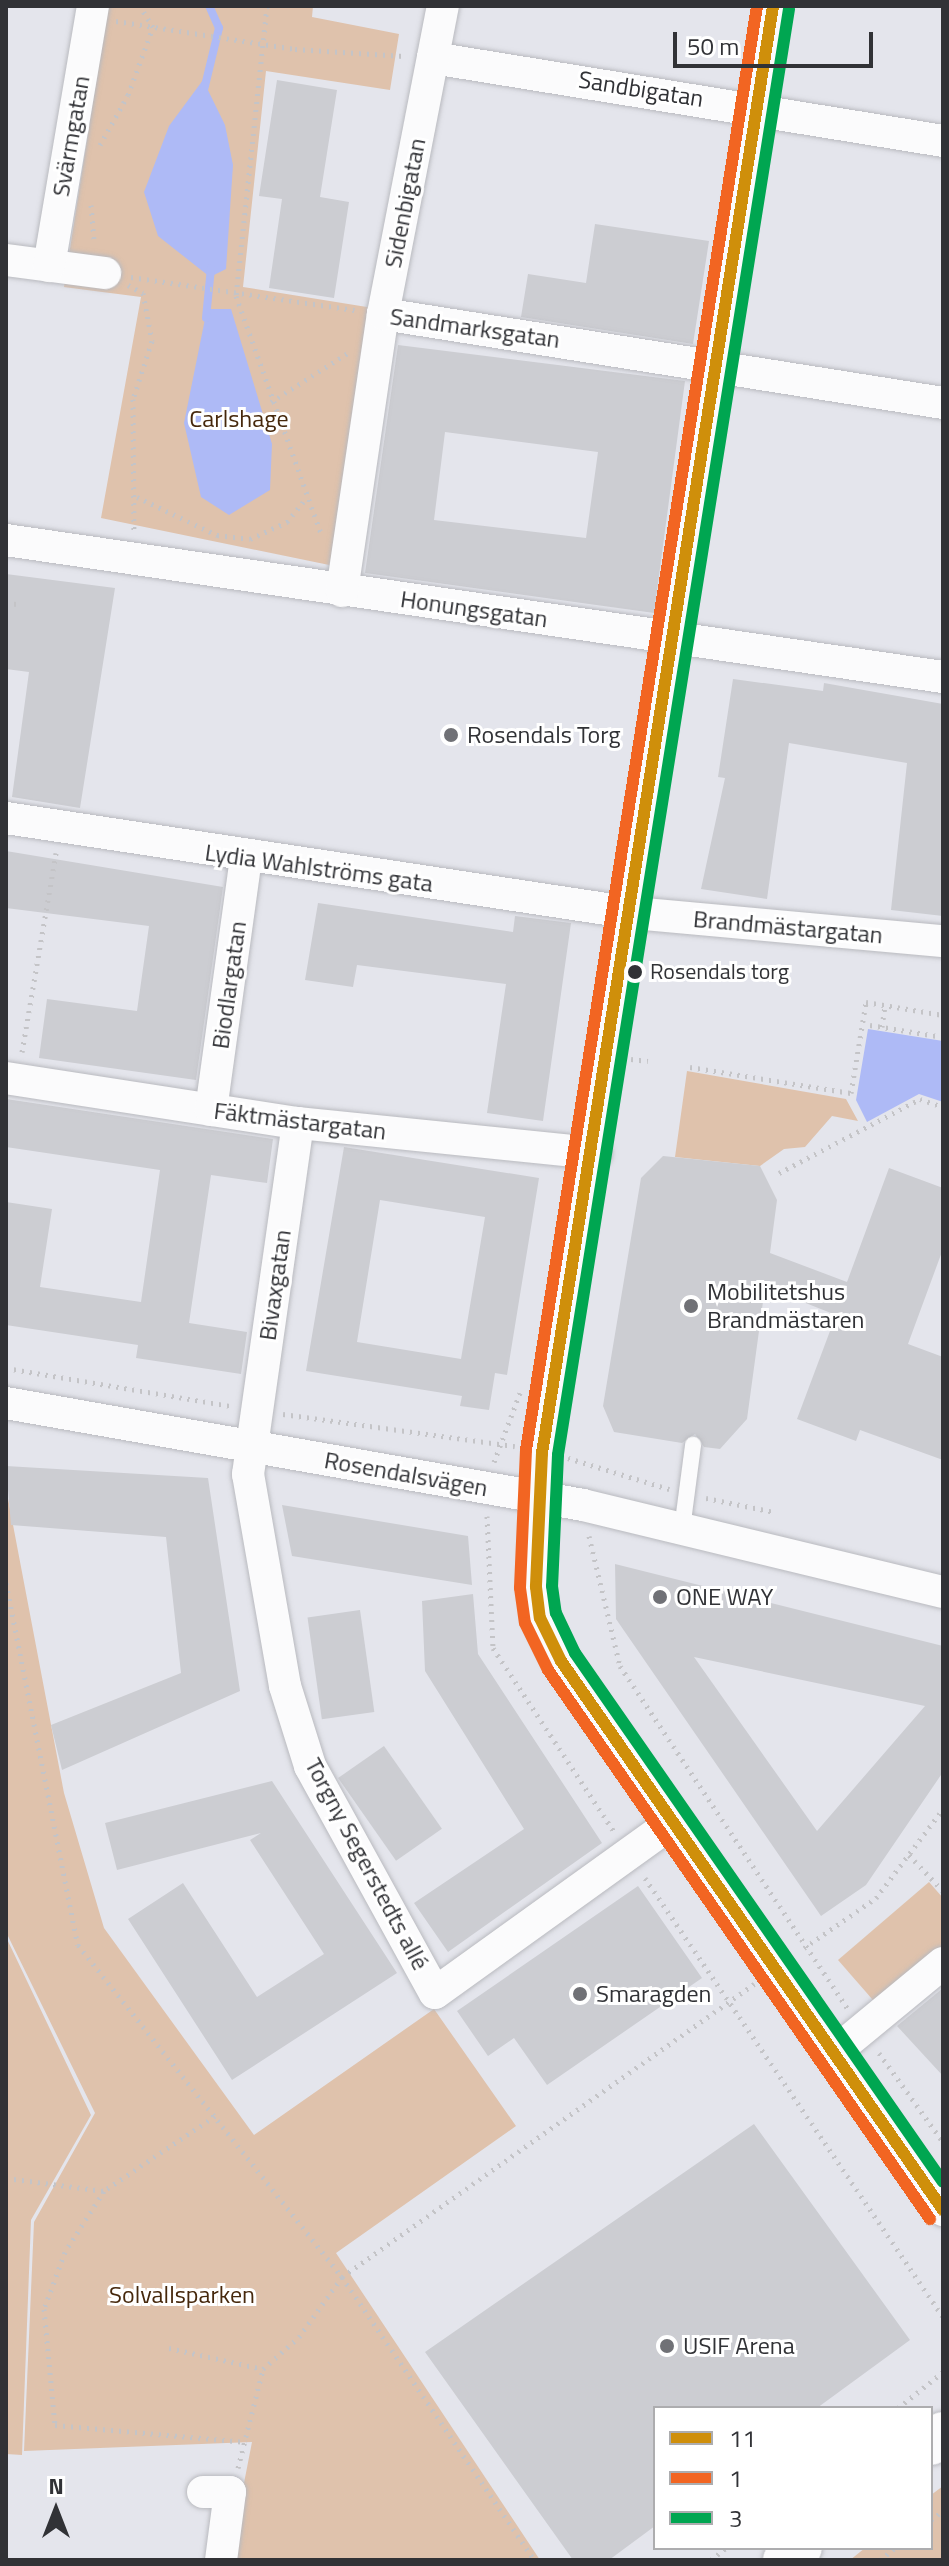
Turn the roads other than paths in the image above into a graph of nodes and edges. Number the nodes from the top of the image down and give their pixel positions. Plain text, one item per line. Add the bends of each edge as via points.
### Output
1 (443, 6) edge
2 (773, 6) edge
3 (93, 11) edge
4 (433, 58) junction
5 (756, 107) junction
6 (943, 141) edge
7 (6, 260) edge
8 (49, 266) junction
9 (105, 273) road end
10 (382, 323) junction
11 (716, 364) junction
12 (943, 403) edge
13 (6, 540) edge
14 (342, 591) junction
15 (674, 637) junction
16 (943, 677) edge
17 (6, 818) edge
18 (246, 859) junction
19 (633, 913) junction
20 (943, 941) edge
21 (12, 1079) edge
22 (211, 1110) junction
23 (298, 1123) junction
24 (595, 1153) junction
25 (6, 1403) edge
26 (693, 1445) dead end
27 (251, 1447) junction
28 (536, 1496) junction
29 (682, 1529) junction
30 (943, 1592) edge
31 (673, 1822) junction
32 (943, 1963) edge
33 (835, 2052) junction
34 (943, 2210) edge
35 (216, 2492) road end
36 (221, 2560) edge

1 - 4 street, Sidenbigatan
2 - 5 street
3 - 8 street, Svärmgatan
4 - 5 street, Sandbigatan
4 - 10 street, Sidenbigatan
5 - 6 street, Sandbigatan
5 - 11 street
7 - 8 street
8 - 9 street
10 - 11 street, Sandmarksgatan
10 - 14 street, Sidenbigatan
11 - 12 street, Sandmarksgatan
11 - 15 street
13 - 14 street, Honungsgatan
14 - 15 street, Honungsgatan
15 - 16 street, Honungsgatan
15 - 19 street
17 - 18 street, Lydia Wahlströms gata
18 - 19 street, Lydia Wahlströms gata
18 - 22 street, Biodlargatan
19 - 20 street, Brandmästargatan
19 - 24 street
21 - 22 street, Fäktmästargatan
22 - 23 street, Fäktmästargatan
23 - 24 street, Fäktmästargatan
23 - 27 street, Bivaxgatan
24 - 28 street
25 - 27 street, Rosendalsvägen
26 - 29 lane
27 - 28 street, Rosendalsvägen
27 - 31 street, Torgny Segerstedts allé via 248,1474 285,1686 310,1766 435,1993
28 - 29 street, Rosendalsvägen
28 - 31 street via 536,1587 551,1645
29 - 30 street, Rosendalsvägen
31 - 33 street
32 - 33 street
33 - 34 street
35 - 36 street

